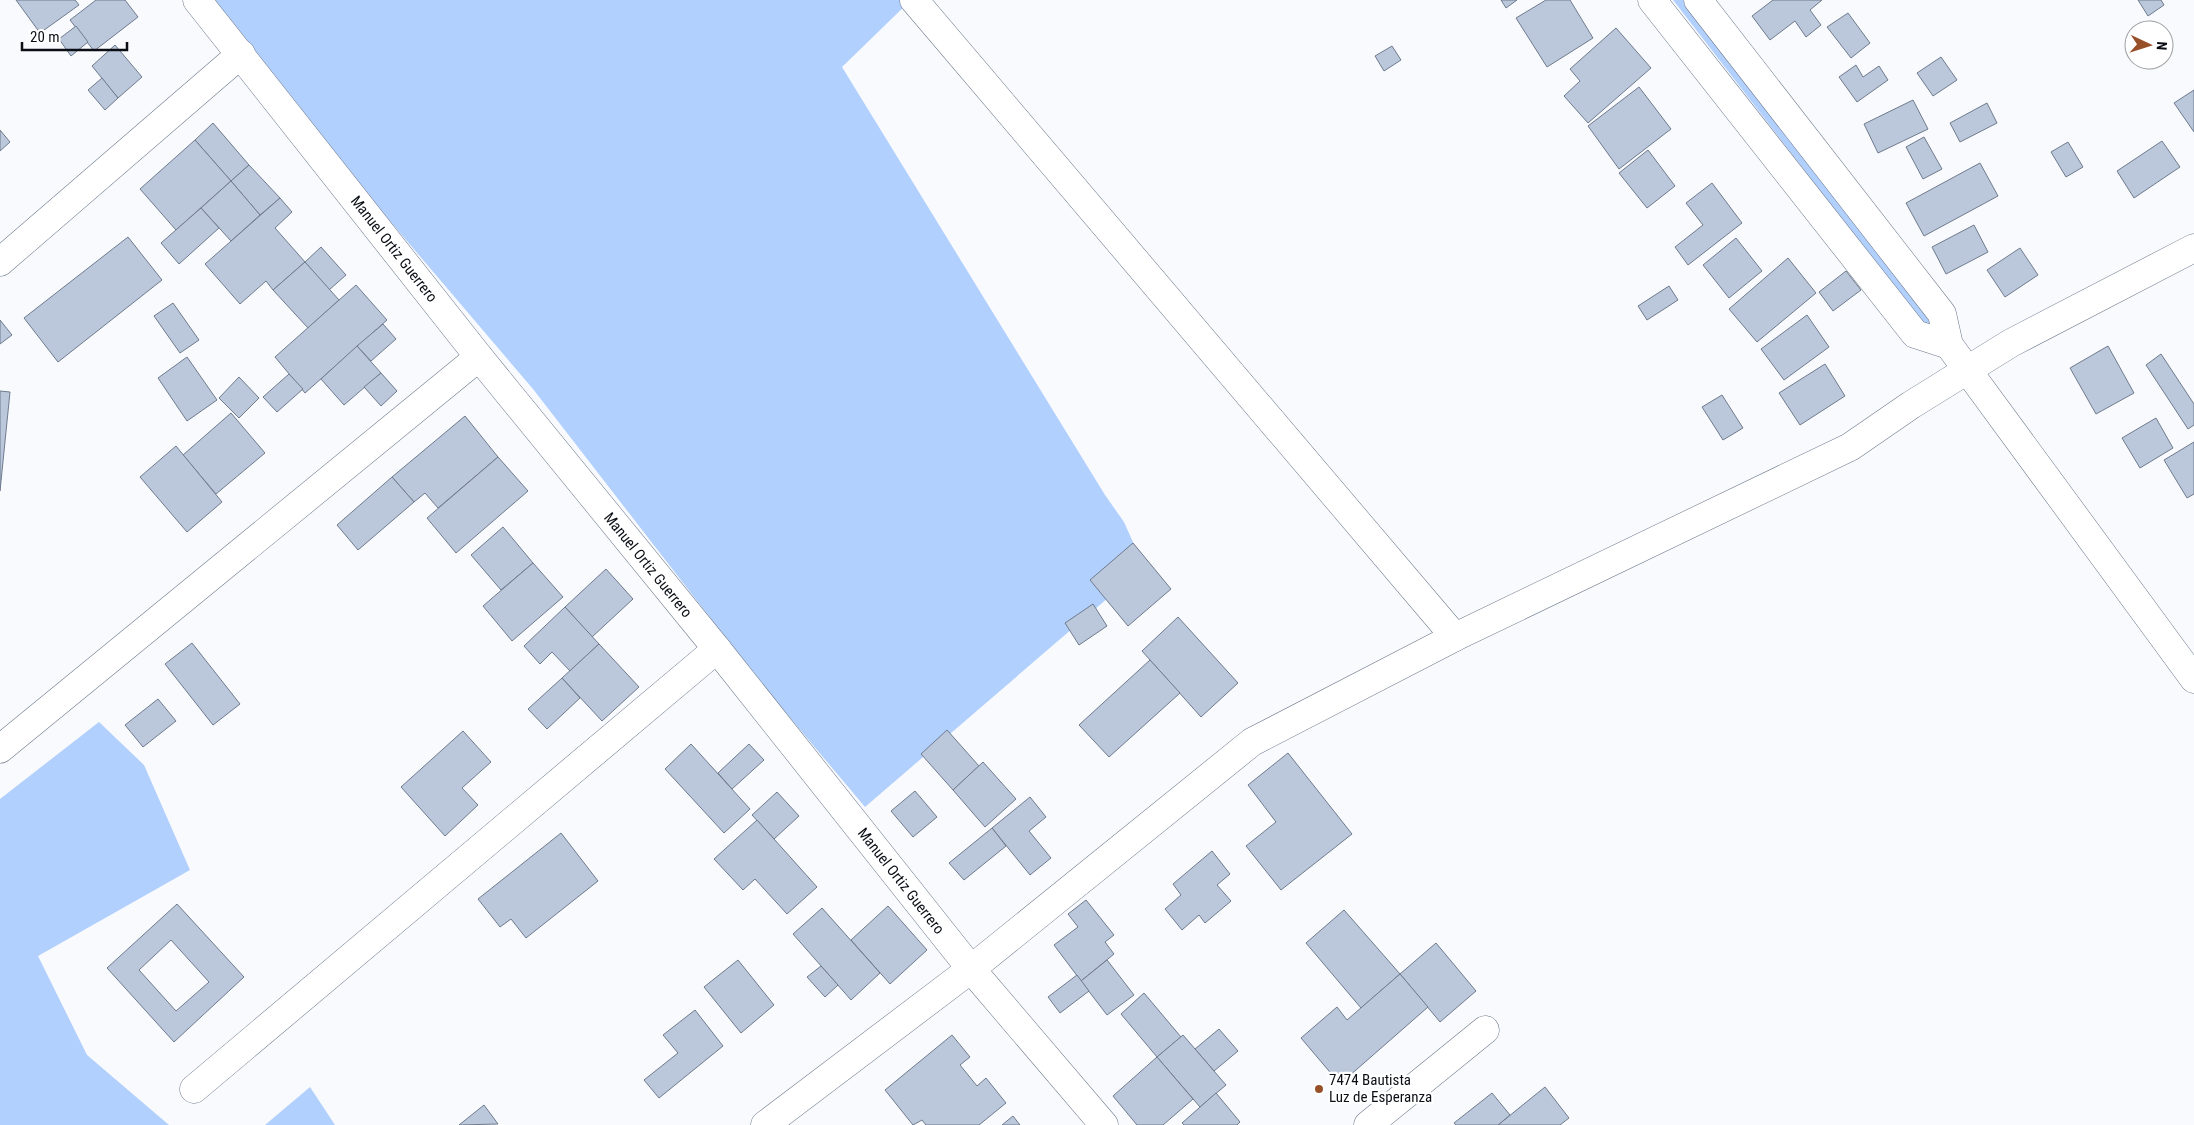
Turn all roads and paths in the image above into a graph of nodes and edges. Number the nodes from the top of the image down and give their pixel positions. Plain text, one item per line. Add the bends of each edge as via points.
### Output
1 (197, 0) edge
2 (914, 0) edge
3 (1652, 0) edge
4 (1698, 0) edge
5 (241, 54) junction
6 (2194, 248) edge
7 (0, 262) edge
8 (1949, 344) junction
9 (479, 357) junction
10 (1968, 371) junction
11 (1455, 637) junction
12 (717, 649) junction
13 (2194, 680) edge
14 (0, 749) edge
15 (971, 969) junction
16 (1485, 1030) dead end
17 (194, 1089) dead end
18 (765, 1125) edge
19 (1104, 1125) edge
20 (1368, 1125) edge

1 - 5 street, Manuel Ortiz Guerrero
2 - 11 street
3 - 8 street via 1915,334
4 - 8 street via 1942,314
5 - 7 street
5 - 9 street, Manuel Ortiz Guerrero
6 - 10 street via 2011,343
8 - 10 street
9 - 12 street, Manuel Ortiz Guerrero
9 - 14 street
10 - 11 street via 1850,447
10 - 13 street
11 - 15 street via 1252,742
12 - 15 street, Manuel Ortiz Guerrero
12 - 17 street
15 - 18 street
15 - 19 street, Manuel Ortiz Guerrero
16 - 20 street

